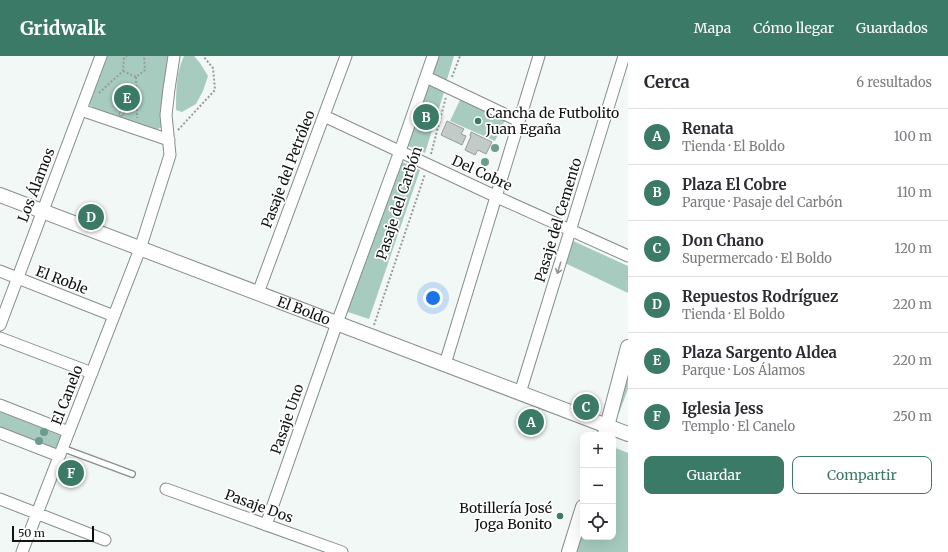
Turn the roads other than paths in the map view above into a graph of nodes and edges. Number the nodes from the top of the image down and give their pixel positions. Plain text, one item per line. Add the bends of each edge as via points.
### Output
1 (101, 56) edge
2 (174, 56) edge
3 (346, 56) edge
4 (433, 56) edge
5 (539, 56) edge
6 (624, 56) edge
7 (426, 76) junction
8 (81, 110) junction
9 (324, 116) junction
10 (519, 121) junction
11 (169, 140) junction
12 (400, 151) junction
13 (0, 195) edge
14 (496, 197) junction
15 (42, 211) junction
16 (570, 230) junction
17 (140, 249) junction
18 (628, 256) edge
19 (0, 272) edge
20 (18, 278) junction
21 (258, 293) junction
22 (114, 316) junction
23 (337, 323) junction
24 (0, 325) edge
25 (0, 338) edge
26 (628, 348) edge
27 (445, 364) junction
28 (92, 373) junction
29 (520, 393) junction
30 (0, 405) edge
31 (607, 431) edge
32 (69, 432) junction
33 (0, 433) edge
34 (628, 434) edge
35 (61, 452) junction
36 (132, 474) dead end
37 (166, 489) dead end
38 (0, 499) edge
39 (37, 513) junction
40 (580, 517) edge
41 (266, 525) junction
42 (105, 540) dead end
43 (315, 548) edge
44 (22, 552) edge
45 (342, 552) edge
46 (569, 552) edge

1 - 8 street, Los Álamos
2 - 11 street, El Canelo via 166,115
3 - 9 street, Pasaje del Petróleo
4 - 7 street, Pasaje del Carbón
5 - 10 street
6 - 16 street, Pasaje del Cemento
7 - 10 street
7 - 12 street, Pasaje del Carbón
8 - 11 street
8 - 15 street, Los Álamos
9 - 12 street, Del Cobre
9 - 21 street, Pasaje del Petróleo
10 - 14 street
11 - 17 street, El Canelo via 170,155
12 - 14 street, Del Cobre
12 - 23 street, Pasaje del Carbón
13 - 15 street, El Boldo
14 - 16 street, Del Cobre
14 - 27 street
15 - 17 street, El Boldo
15 - 20 street, Los Álamos
16 - 18 street, Del Cobre
16 -> 29 street, Pasaje del Cemento
17 - 21 street, El Boldo
17 - 22 street, El Canelo
19 - 20 street, El Roble
20 - 22 street, El Roble
20 - 24 street, Los Álamos
21 - 23 street, El Boldo
22 - 28 street, El Canelo
23 - 27 street, El Boldo
23 - 41 street, Pasaje Uno
25 - 28 street
26 - 31 street
27 - 29 street, El Boldo
28 - 32 street, El Canelo
29 - 31 street, El Boldo
30 - 32 street
31 - 34 street, El Boldo
32 - 35 street, El Canelo
33 - 35 street
35 - 36 lane
35 - 39 street, El Canelo
37 - 41 street, Pasaje Dos
38 - 39 street
39 - 42 street
39 - 44 street, El Canelo
40 - 46 street
41 - 43 street, Pasaje Dos
43 - 45 street, Pasaje Dos

